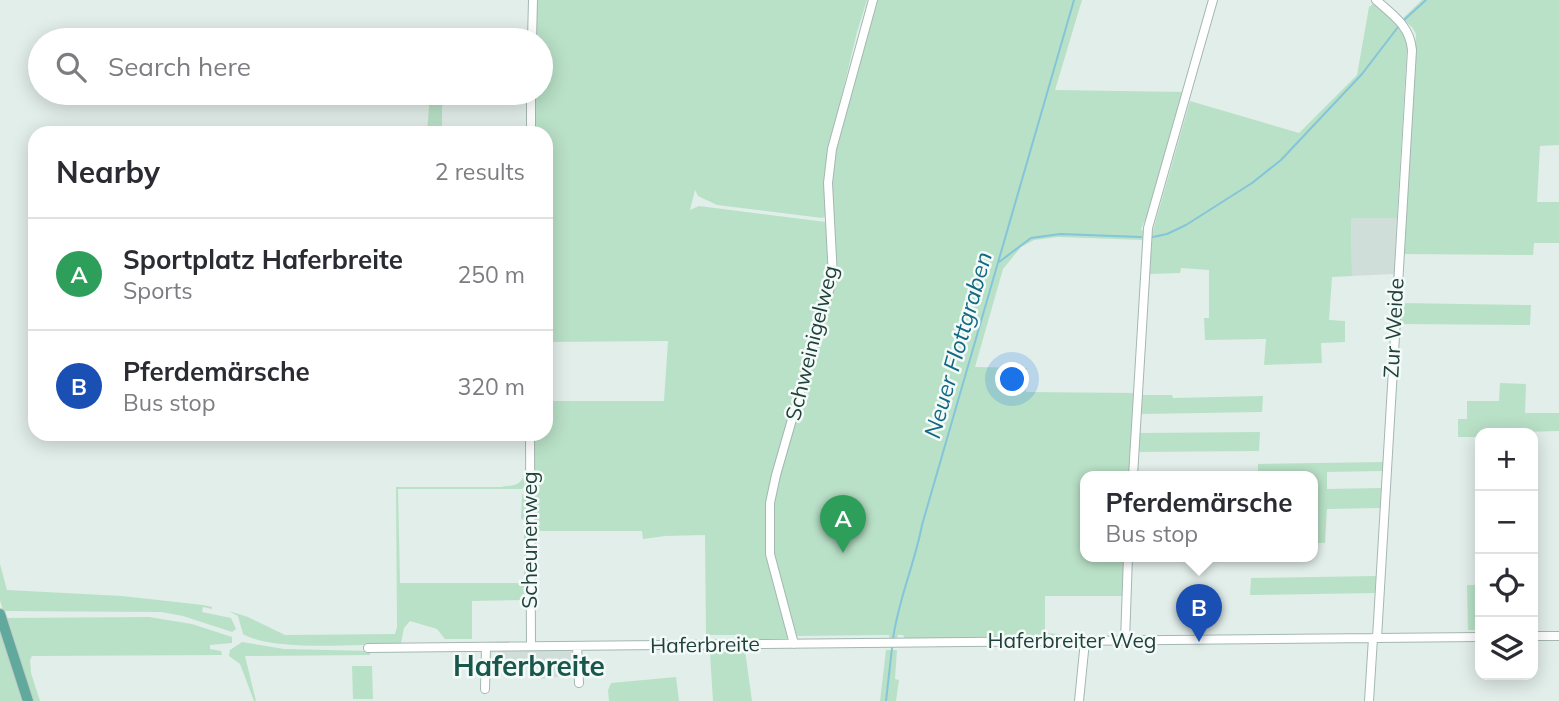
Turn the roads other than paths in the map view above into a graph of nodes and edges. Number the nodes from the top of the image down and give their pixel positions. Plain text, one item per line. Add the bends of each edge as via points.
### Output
1 (533, 0) edge
2 (873, 0) edge
3 (1213, 0) edge
4 (1376, 0) edge
5 (532, 28) edge
6 (531, 105) edge
7 (531, 126) edge
8 (530, 441) edge
9 (1133, 471) edge
10 (1128, 562) edge
11 (0, 614) edge
12 (1538, 636) edge
13 (1559, 636) edge
14 (1475, 637) edge
15 (1375, 638) junction
16 (1125, 640) junction
17 (1085, 641) junction
18 (794, 644) junction
19 (833, 644) joint
20 (531, 646) junction
21 (577, 646) junction
22 (486, 647) junction
23 (368, 648) dead end
24 (579, 682) dead end
25 (485, 689) dead end
26 (28, 701) edge
27 (1079, 701) edge
28 (1369, 701) edge

1 - 5 street
2 - 18 street, Schweinigelweg via 832,149 828,183 833,277 770,503 771,554
3 - 9 street via 1148,228
4 - 15 street, Zur Weide via 1402,24 1412,50
6 - 7 street
8 - 20 street, Scheunenweg
10 - 16 street
11 - 26 main road
12 - 13 street
14 - 15 street, Haferbreiter Weg
15 - 16 street, Haferbreiter Weg
15 - 28 street, Zur Weide
16 - 17 street, Haferbreiter Weg
17 - 19 street, Haferbreiter Weg
17 - 27 street
18 - 19 street, Haferbreite
18 - 21 street, Haferbreite
20 - 21 street, Haferbreite
20 - 22 street, Haferbreite
21 - 24 street
22 - 23 street, Haferbreite
22 - 25 street

